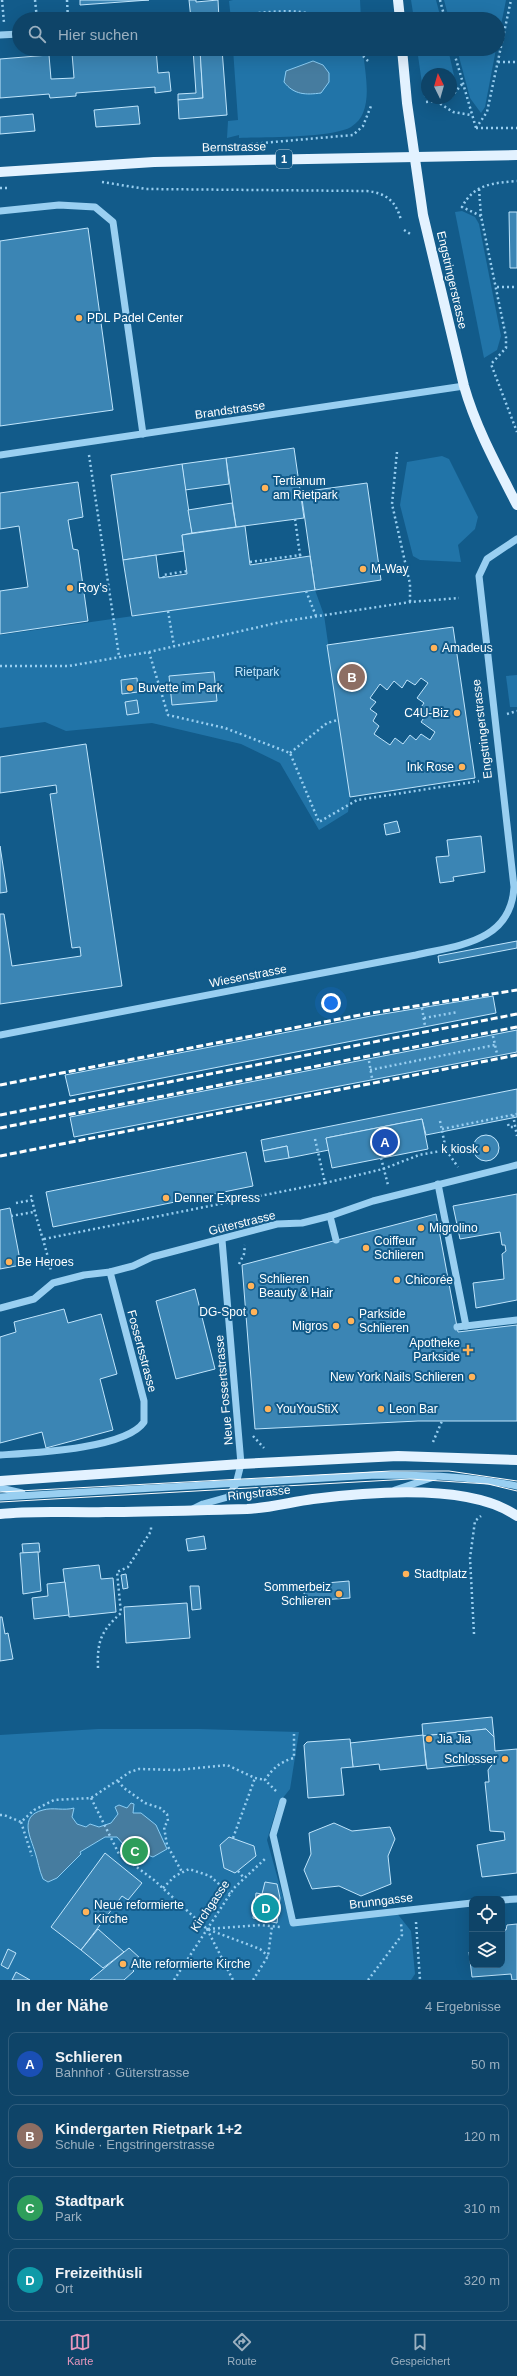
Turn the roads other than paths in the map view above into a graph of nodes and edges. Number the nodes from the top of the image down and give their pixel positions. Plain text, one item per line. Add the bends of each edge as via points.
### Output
1 (398, 0) edge
2 (399, 12) edge
3 (403, 56) edge
4 (517, 155) edge
5 (414, 157) junction
6 (0, 172) edge
7 (0, 212) edge
8 (464, 386) junction
9 (143, 434) junction
10 (0, 455) edge
11 (517, 505) edge
12 (517, 539) edge
13 (496, 928) joint
14 (0, 1035) edge
15 (517, 1164) edge
16 (438, 1184) junction
17 (330, 1216) junction
18 (222, 1240) junction
19 (336, 1240) dead end
20 (110, 1272) junction
21 (0, 1308) edge
22 (517, 1320) edge
23 (466, 1326) junction
24 (457, 1327) dead end
25 (0, 1455) edge
26 (517, 1460) edge
27 (241, 1464) junction
28 (438, 1475) junction
29 (0, 1481) edge
30 (236, 1484) junction
31 (517, 1486) edge
32 (0, 1488) edge
33 (386, 1493) junction
34 (30, 1495) junction
35 (0, 1497) edge
36 (192, 1510) junction
37 (0, 1514) edge
38 (517, 1516) edge
39 (283, 1802) road end
40 (517, 1898) edge
41 (505, 1900) edge
42 (469, 1903) edge

1 - 2 main road
3 - 5 main road, Engstringerstrasse
4 - 5 main road, Bernstrasse / 1
5 - 6 main road, Bernstrasse / 1 via 154,162
5 - 8 main road, Engstringerstrasse via 423,215
7 - 9 street via 59,205 95,207 113,222
8 - 9 street, Brandstrasse
8 - 11 main road, Engstringerstrasse via 481,434
9 - 10 street, Brandstrasse
12 - 13 street, Engstringerstrasse via 487,559 479,576 514,887 510,912
13 - 14 street, Wiesenstrasse via 473,941 422,953
15 - 16 street, Güterstrasse
16 - 17 street, Güterstrasse via 373,1201
16 - 23 street
17 - 18 street, Güterstrasse via 302,1223 277,1224
17 - 19 street
18 - 20 street, Güterstrasse via 152,1257 133,1266
18 - 27 street, Neue Fossertstrasse
20 - 21 street, Güterstrasse via 53,1283 34,1299
20 - 25 street, Fossertsstrasse via 144,1402 144,1422 134,1432 81,1447
22 - 23 street
23 - 24 street
26 - 27 main road via 398,1456
27 - 29 main road
27 - 30 street, Neue Fossertstrasse
28 - 30 street via 376,1475
28 - 31 street via 478,1478
28 - 33 street
30 - 34 street
30 - 36 street, Neue Fossertstrasse via 228,1497
32 - 34 street
33 - 36 main road, Ringstrasse via 315,1499 256,1508
33 - 38 main road, Ringstrasse via 460,1496 490,1502 506,1508
34 - 35 street
36 - 37 main road, Ringstrasse
39 - 42 street, Brunngasse via 273,1835 293,1923
40 - 41 street

